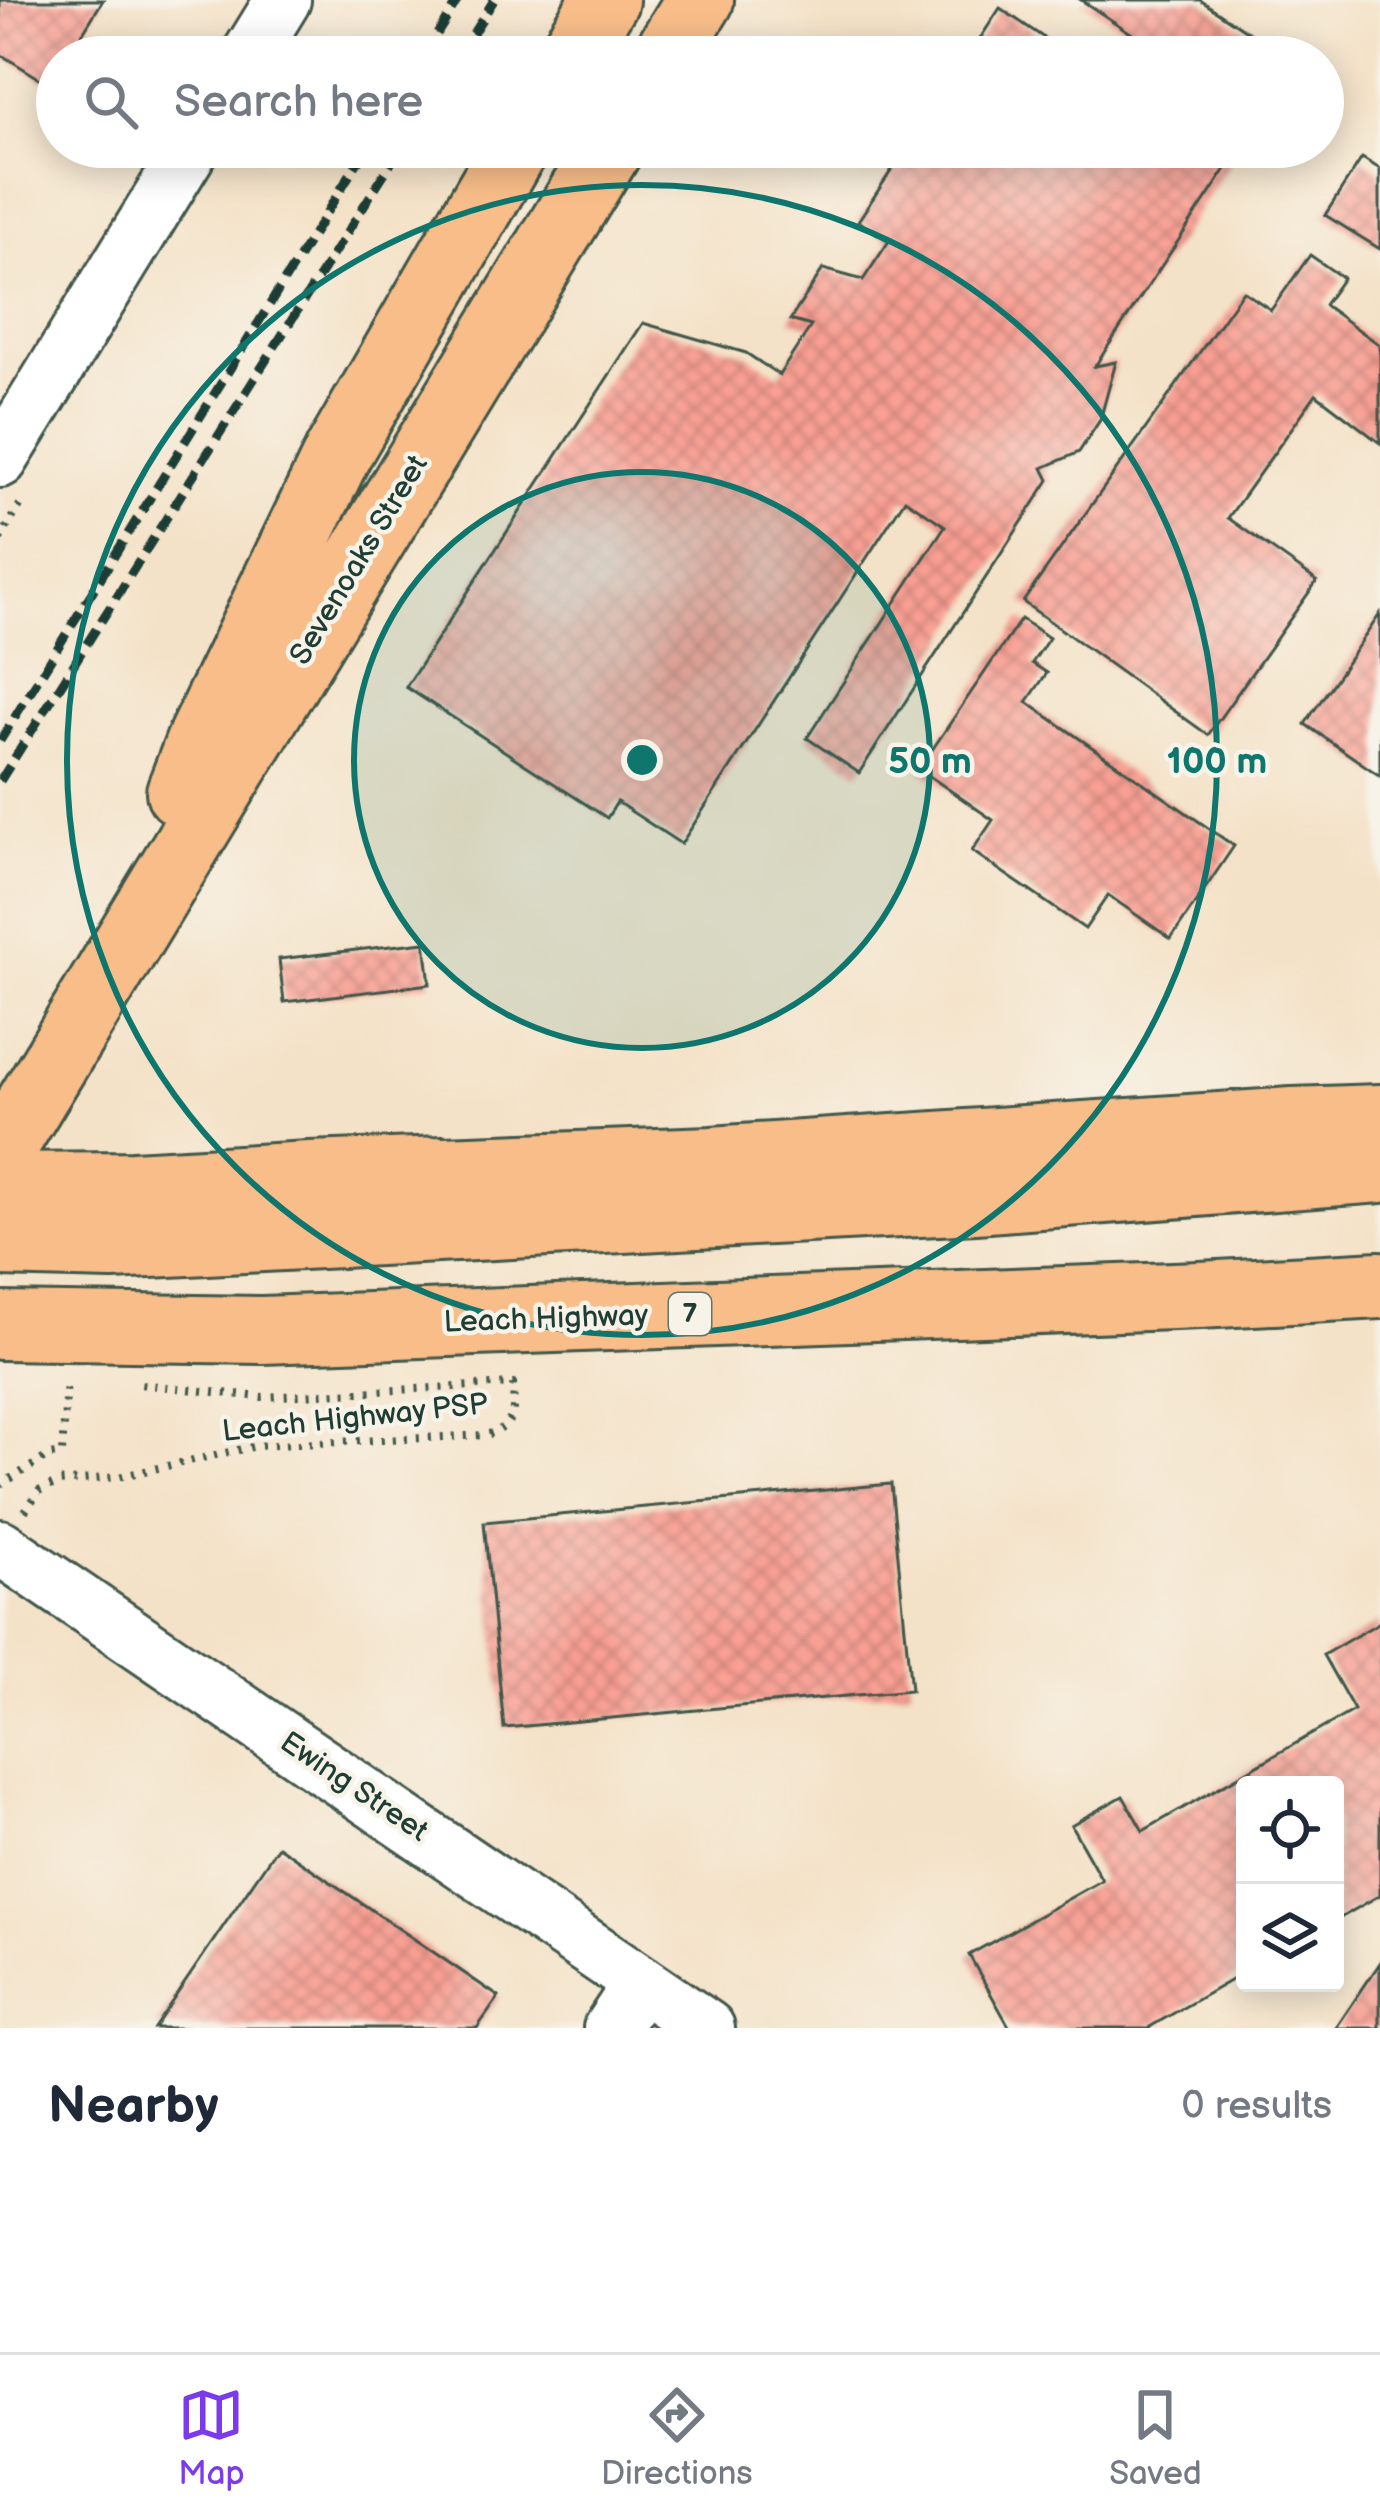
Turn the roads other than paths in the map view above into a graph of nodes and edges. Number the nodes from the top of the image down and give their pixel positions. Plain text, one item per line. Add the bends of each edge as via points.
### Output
1 (283, 0) edge
2 (605, 0) edge
3 (700, 0) edge
4 (261, 36) edge
5 (583, 36) edge
6 (678, 36) edge
7 (179, 168) edge
8 (503, 168) edge
9 (597, 168) edge
10 (0, 460) edge
11 (107, 974) junction
12 (1380, 1118) edge
13 (1380, 1169) edge
14 (133, 1186) junction
15 (11, 1203) edge
16 (747, 1212) junction
17 (1380, 1285) edge
18 (0, 1326) edge
19 (13, 1529) edge
20 (641, 1984) junction
21 (611, 2028) edge
22 (707, 2028) edge

1 - 4 street
2 - 5 main road
3 - 6 main road
7 - 10 street
8 - 11 main road, Sevenoaks Street via 338,453 202,735
9 - 11 main road, Sevenoaks Street
11 - 15 main road, Sevenoaks Street
12 - 14 main road
13 - 16 main road
14 - 15 main road
14 - 16 main road via 414,1207
15 - 16 main road via 112,1246
17 - 18 main road, Leach Highway / 7 via 286,1329
19 - 20 street, Ewing Street
20 - 21 street
20 - 22 street, Ewing Street

